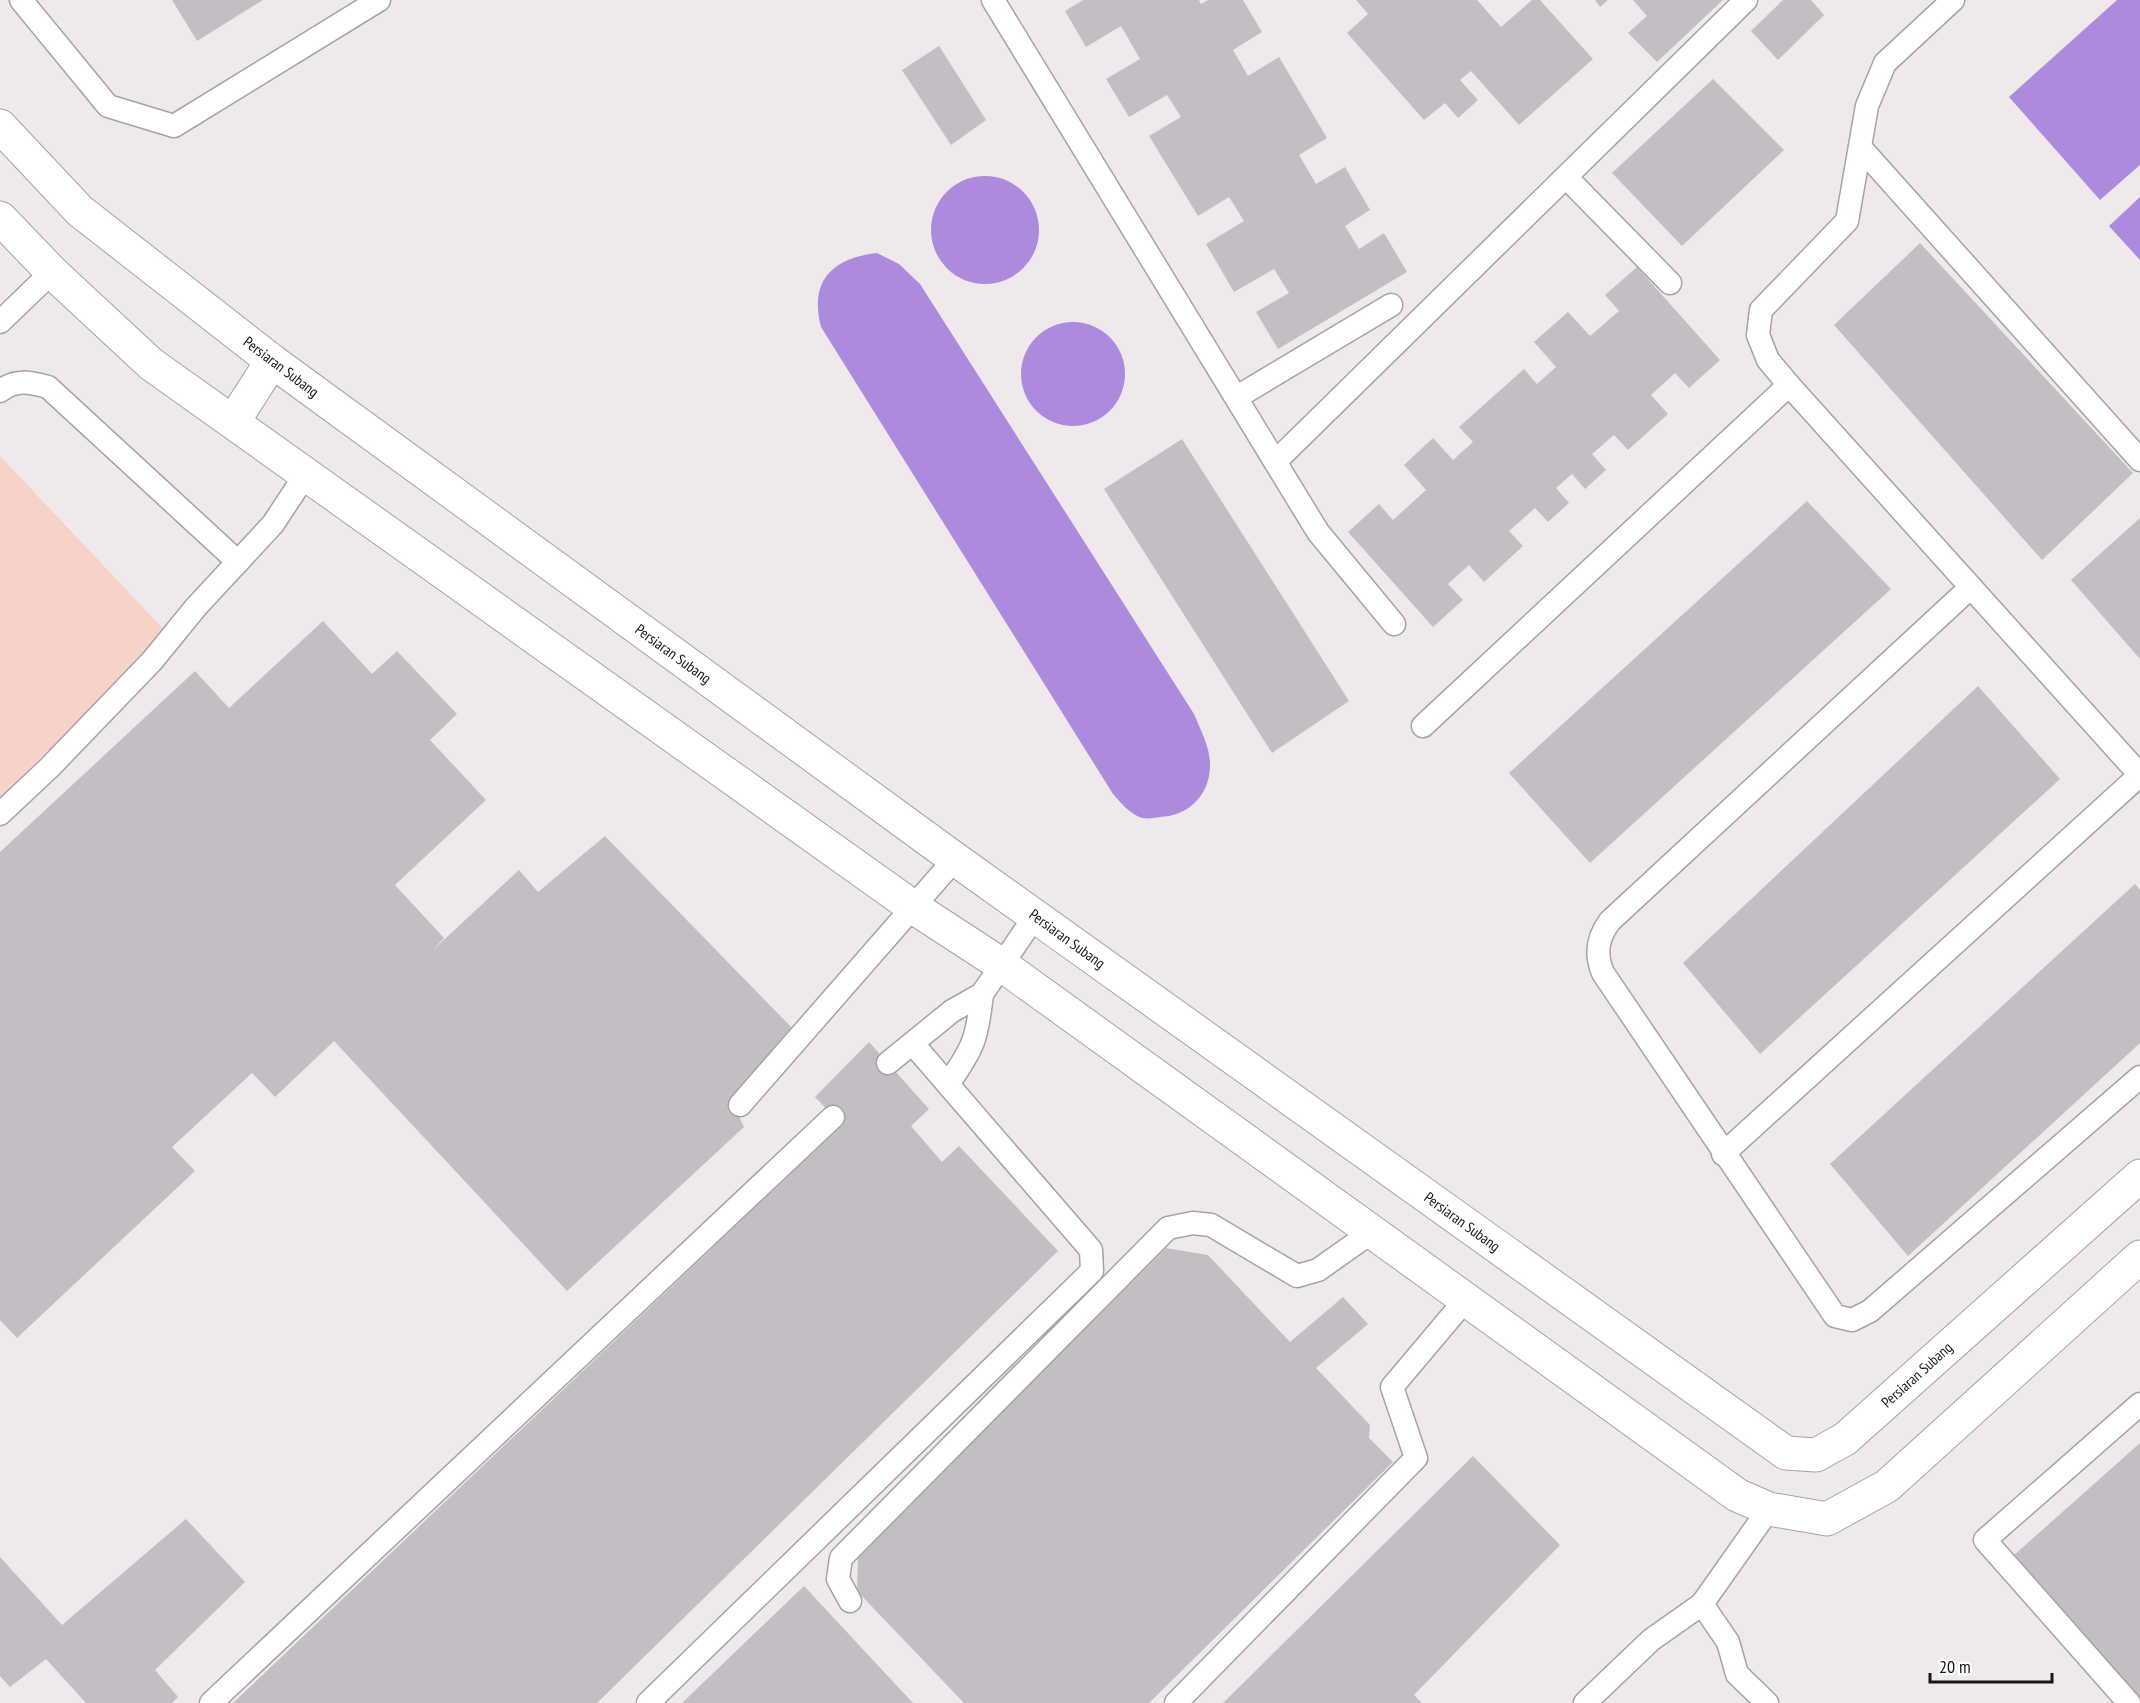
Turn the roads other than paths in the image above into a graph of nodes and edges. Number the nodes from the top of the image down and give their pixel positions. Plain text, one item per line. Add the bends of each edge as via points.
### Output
1 (21, 0) edge
2 (379, 0) edge
3 (993, 0) edge
4 (1746, 0) edge
5 (1953, 0) edge
6 (0, 126) edge
7 (1860, 147) junction
8 (1566, 177) junction
9 (0, 218) edge
10 (52, 272) junction
11 (1670, 283) dead end
12 (1391, 304) dead end
13 (0, 322) edge
14 (272, 361) junction
15 (1789, 385) junction
16 (0, 391) edge
17 (1237, 397) junction
18 (233, 422) junction
19 (2140, 460) edge
20 (1276, 461) junction
21 (306, 474) junction
22 (238, 562) junction
23 (1971, 587) junction
24 (1394, 624) dead end
25 (1423, 726) dead end
26 (2140, 775) edge
27 (0, 814) edge
28 (955, 859) junction
29 (913, 907) junction
30 (1035, 916) junction
31 (1002, 965) junction
32 (982, 994) junction
33 (912, 1044) junction
34 (888, 1063) dead end
35 (2140, 1077) edge
36 (948, 1084) junction
37 (740, 1105) dead end
38 (833, 1117) dead end
39 (1723, 1154) junction
40 (2140, 1176) edge
41 (1373, 1231) junction
42 (2140, 1257) edge
43 (1467, 1298) junction
44 (2140, 1404) edge
45 (1769, 1509) junction
46 (850, 1601) dead end
47 (1702, 1604) junction
48 (211, 1703) edge
49 (648, 1703) edge
50 (1176, 1703) edge
51 (1585, 1703) edge
52 (1767, 1703) edge
53 (2129, 1703) edge

1 - 2 lane via 108,106 174,126
3 - 17 lane
4 - 8 lane
5 - 7 lane via 1885,63 1868,106
6 - 14 street, Persiaran Subang via 80,211
7 - 15 lane via 1848,220 1761,310 1758,335 1768,360
7 - 19 lane
8 - 11 lane
8 - 20 lane
9 - 10 street
10 - 13 lane
10 - 18 street via 151,363
12 - 17 lane
14 - 18 street
14 - 28 street, Persiaran Subang
15 - 23 lane
15 - 25 lane
16 - 22 lane via 20,382 48,387
17 - 20 lane
18 - 21 street
20 - 24 lane via 1318,532
21 - 22 lane via 273,524
21 - 29 street
22 - 27 lane via 108,708
23 - 26 lane
23 - 39 lane via 1602,932 1598,961 1603,973
26 - 39 lane
28 - 29 lane
28 - 30 street, Persiaran Subang
29 - 31 street
29 - 37 lane
30 - 31 lane
30 - 40 street, Persiaran Subang via 1786,1453 1816,1455 1845,1439
31 - 32 lane
31 - 41 street
32 - 33 lane via 952,1011
32 - 36 lane via 978,1033
33 - 34 lane
33 - 36 lane
35 - 39 lane via 1870,1311 1852,1320 1835,1316
36 - 49 lane via 1091,1250 1092,1271
38 - 48 lane
41 - 43 street
41 - 46 lane via 1318,1270 1297,1276 1211,1225 1193,1223 1168,1228 841,1558 837,1579
42 - 45 street via 1887,1486 1827,1518
43 - 45 street via 1737,1495
43 - 50 lane via 1392,1387 1416,1458
44 - 53 lane via 1985,1540
45 - 47 lane
47 - 51 lane via 1651,1640
47 - 52 lane via 1728,1642 1737,1674

